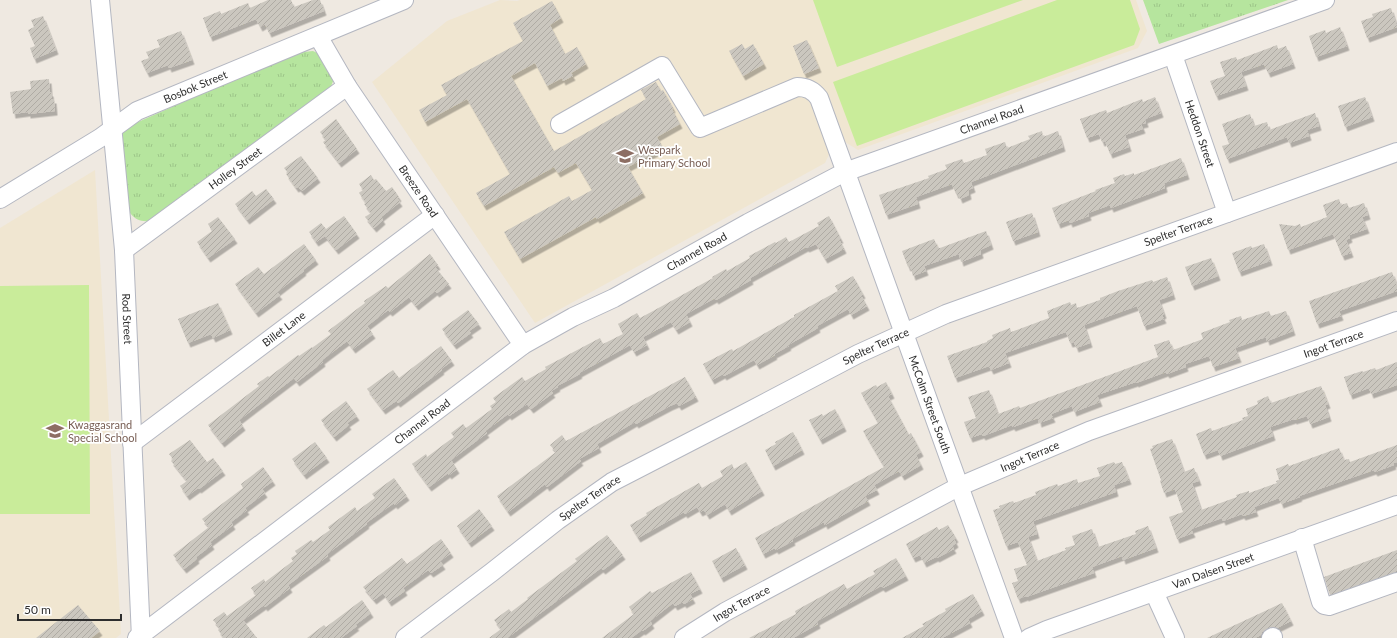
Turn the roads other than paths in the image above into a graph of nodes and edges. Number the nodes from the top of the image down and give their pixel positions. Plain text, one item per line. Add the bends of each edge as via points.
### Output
1 (100, 0) edge
2 (404, 0) edge
3 (1325, 0) edge
4 (318, 36) junction
5 (1173, 55) junction
6 (347, 86) junction
7 (560, 124) dead end
8 (113, 129) junction
9 (1397, 152) edge
10 (845, 172) junction
11 (0, 199) edge
12 (1227, 213) junction
13 (435, 215) junction
14 (124, 250) junction
15 (1397, 321) edge
16 (903, 332) junction
17 (523, 345) junction
18 (132, 443) junction
19 (958, 487) junction
20 (1397, 504) edge
21 (1302, 538) junction
22 (1397, 582) edge
23 (1154, 592) junction
24 (140, 637) edge
25 (405, 638) edge
26 (684, 638) edge
27 (1014, 638) edge
28 (1029, 638) edge
29 (1175, 638) edge

1 - 8 street, Rod Street
2 - 4 street, Bosbok Street
3 - 5 street, Channel Road
4 - 6 street, Breeze Road
4 - 8 street, Bosbok Street via 137,111
5 - 10 street, Channel Road
5 - 12 street, Heddon Street
6 - 13 street, Breeze Road
6 - 14 street, Holley Street
7 - 10 street, McColm Street South via 662,66 700,128 791,88 803,87 813,91 819,98
8 - 11 street, Bosbok Street
8 - 14 street, Rod Street
9 - 12 street, Spelter Terrace
10 - 16 street, McColm Street South
10 - 17 street, Channel Road
12 - 16 street, Spelter Terrace via 946,314
13 - 17 street, Breeze Road
13 - 18 street, Billet Lane
14 - 18 street, Rod Street
15 - 19 street, Ingot Terrace via 1089,431
16 - 19 street, McColm Street South
16 - 25 street, Spelter Terrace via 612,482 558,520
17 - 24 street, Channel Road
18 - 24 street, Rod Street
19 - 26 street, Ingot Terrace via 725,612
19 - 27 street, McColm Street South
20 - 21 street, Van Dalsen Street
21 - 22 street via 1324,605 1329,606
21 - 23 street, Van Dalsen Street
23 - 28 street, Van Dalsen Street
23 - 29 street

